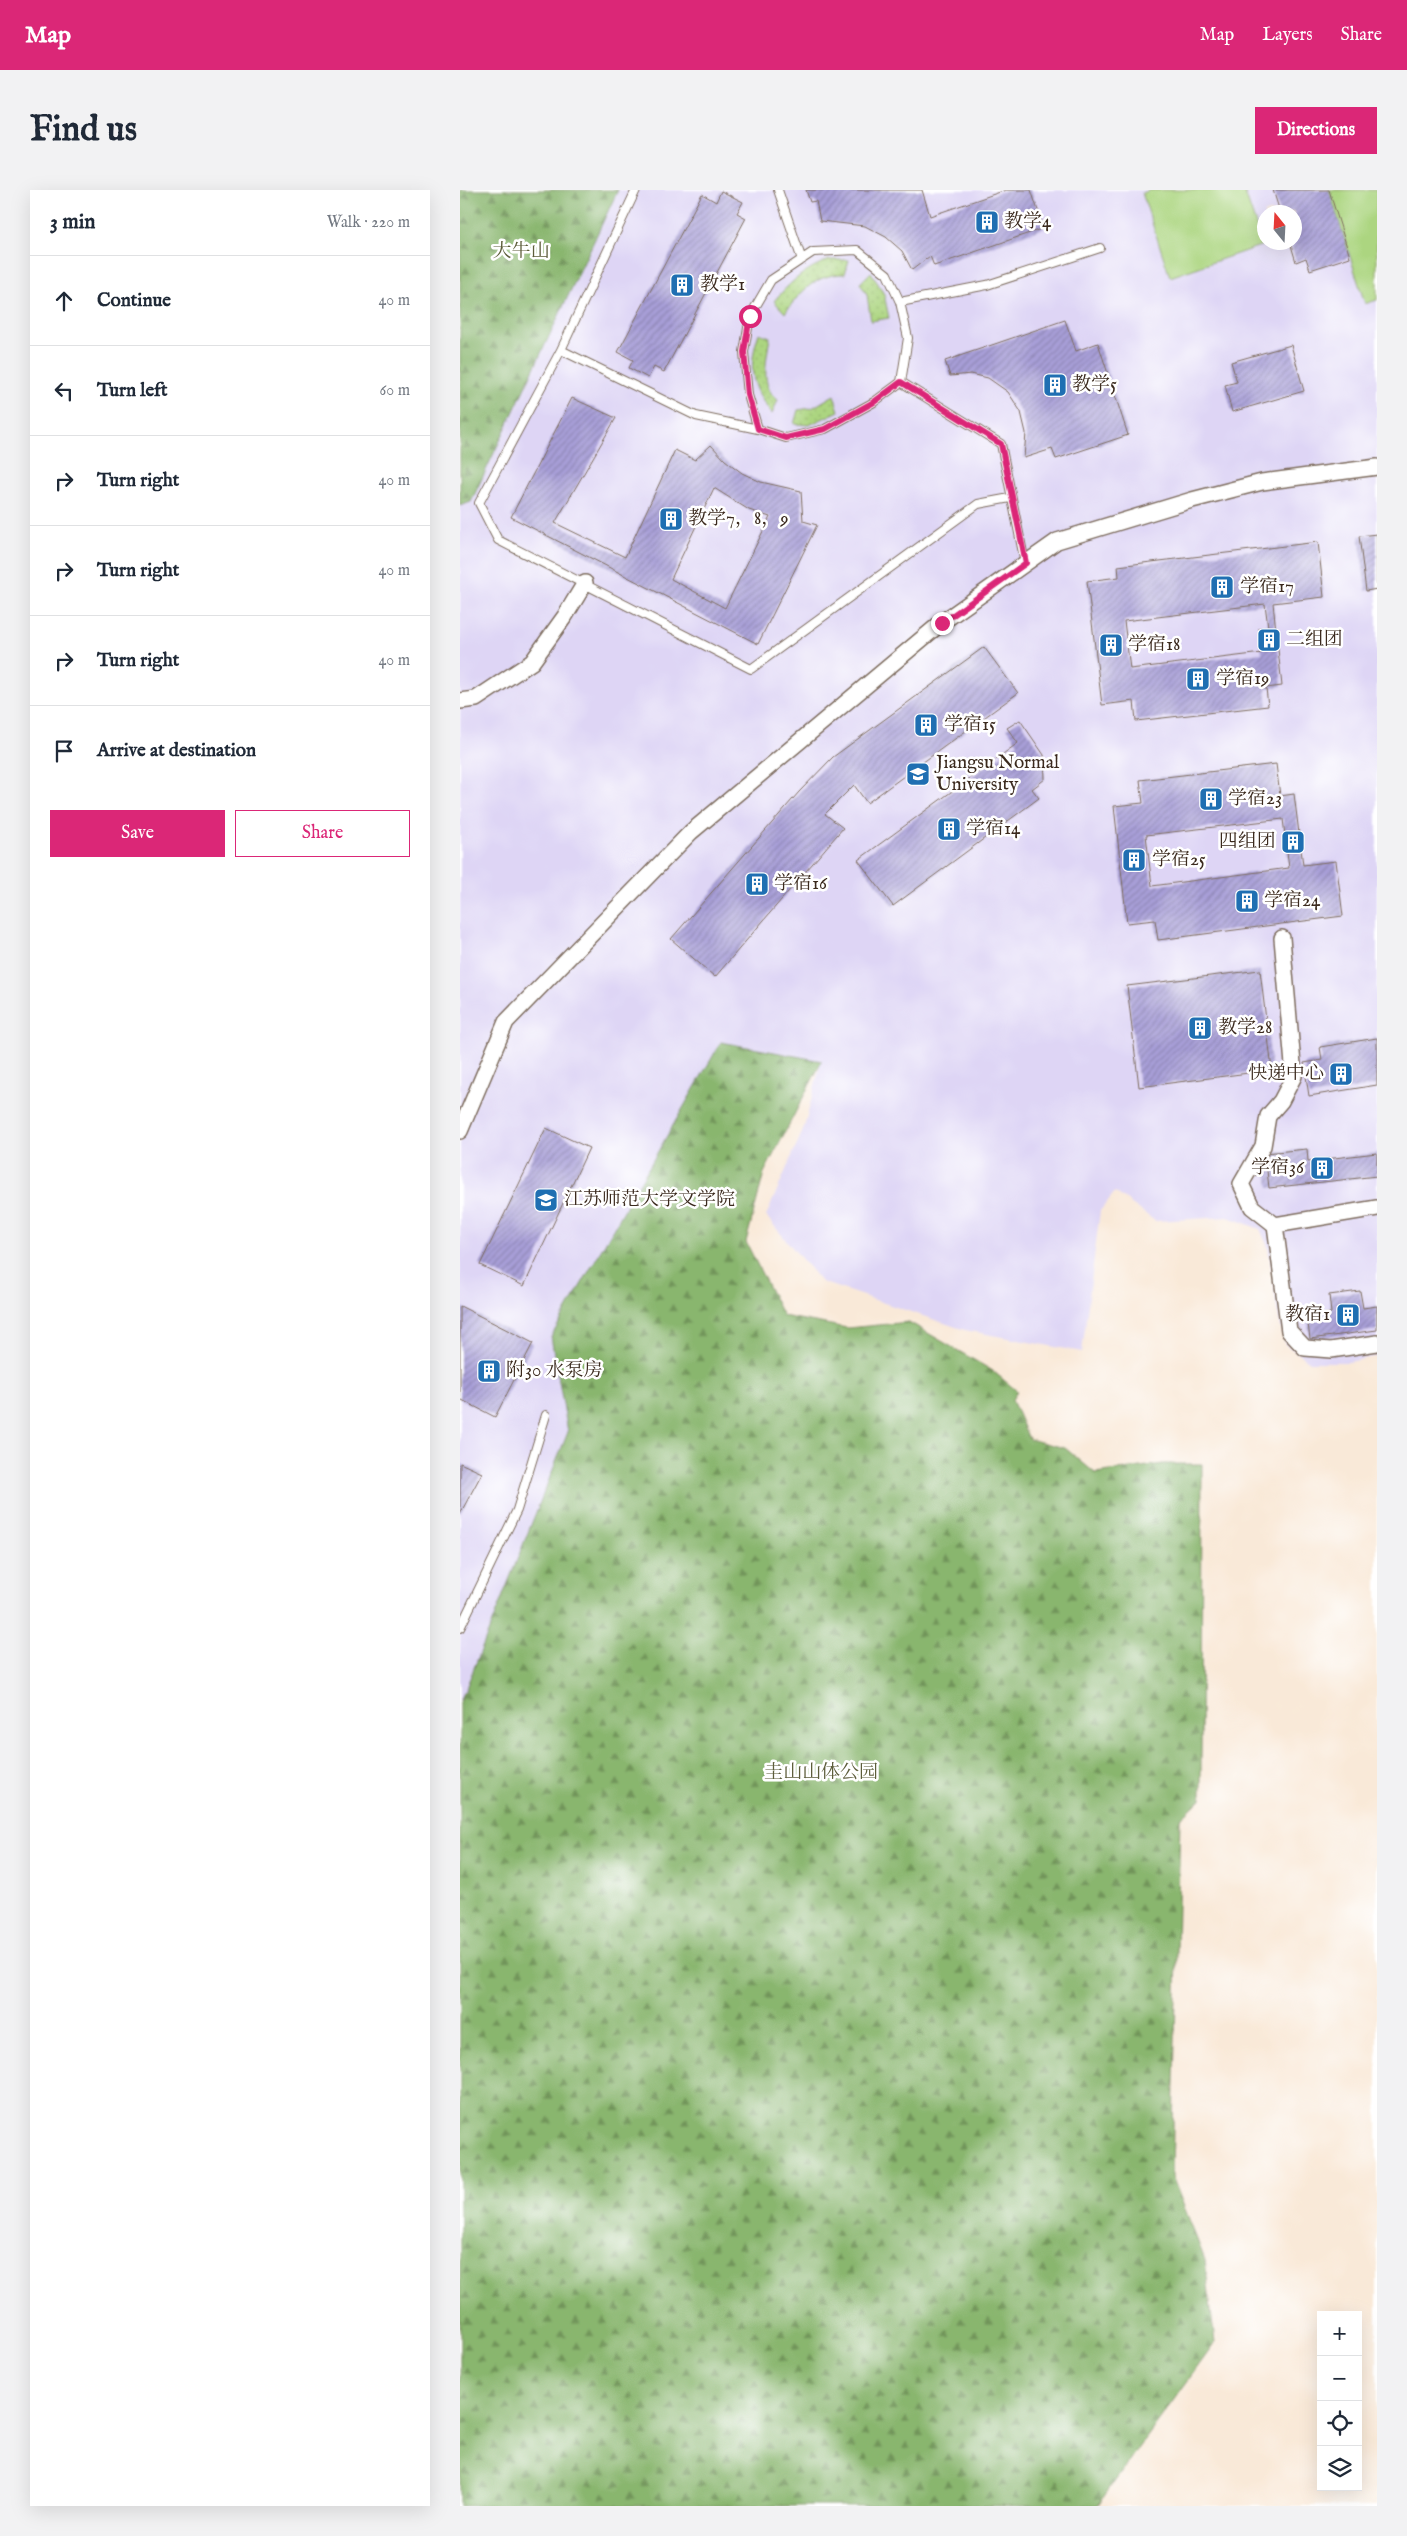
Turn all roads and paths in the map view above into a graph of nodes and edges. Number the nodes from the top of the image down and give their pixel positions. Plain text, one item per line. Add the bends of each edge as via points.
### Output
1 (636, 190) edge
2 (778, 190) edge
3 (1100, 248) dead end
4 (802, 260) junction
5 (900, 302) junction
6 (561, 350) junction
7 (901, 382) junction
8 (758, 429) junction
9 (1377, 467) edge
10 (1010, 498) junction
11 (1026, 563) junction
12 (585, 583) junction
13 (460, 701) edge
14 (1282, 938) dead end
15 (460, 1131) edge
16 (1377, 1208) edge
17 (1275, 1225) junction
18 (1377, 1343) edge
19 (546, 1415) dead end
20 (460, 1628) edge

1 - 6 lane
2 - 4 lane
3 - 5 lane via 987,284
4 - 5 lane via 813,252 857,250 887,274
4 - 8 lane via 771,280 750,316 744,352 748,395
5 - 7 lane via 908,338
6 - 8 lane via 696,416
6 - 12 lane via 479,503 498,540
7 - 8 lane via 874,402 825,429 786,438
7 - 10 lane via 1001,444
9 - 11 street via 1262,482 1192,500 1057,541
10 - 11 lane
10 - 12 lane via 978,504 751,669
11 - 15 street via 942,623 691,832 506,1022
12 - 13 street via 532,662 476,699
14 - 17 street via 1294,1076 1281,1101 1268,1116 1263,1146 1242,1184 1252,1207
16 - 17 street
17 - 18 street via 1289,1331 1305,1348 1330,1350
19 - 20 lane via 517,1510

